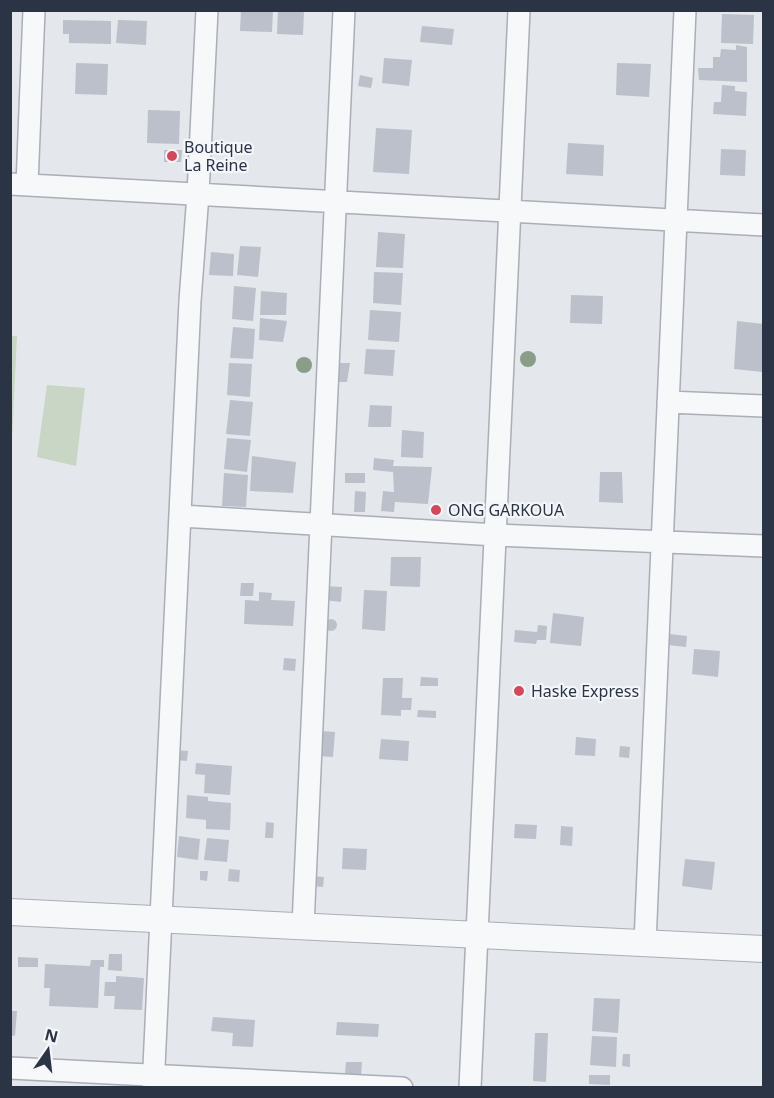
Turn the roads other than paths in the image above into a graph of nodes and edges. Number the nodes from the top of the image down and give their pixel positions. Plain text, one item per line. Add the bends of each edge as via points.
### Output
1 (33, 10) edge
2 (207, 10) edge
3 (344, 10) edge
4 (519, 10) edge
5 (685, 10) edge
6 (19, 184) edge
7 (198, 194) junction
8 (334, 202) junction
9 (510, 212) junction
10 (676, 220) junction
11 (764, 225) edge
12 (668, 402) junction
13 (764, 406) edge
14 (181, 516) junction
15 (321, 525) junction
16 (496, 535) junction
17 (662, 542) junction
18 (764, 546) edge
19 (10, 912) edge
20 (162, 919) junction
21 (303, 926) junction
22 (478, 935) junction
23 (645, 943) junction
24 (764, 950) edge
25 (10, 1068) edge
26 (153, 1081) edge
27 (302, 1085) edge
28 (402, 1088) edge
29 (470, 1088) edge

1 - 6 street
2 - 7 street
3 - 8 street
4 - 9 street
5 - 10 street
6 - 7 street
7 - 8 street
7 - 14 street
8 - 9 street
8 - 15 street
9 - 10 street
9 - 16 street
10 - 11 street
10 - 12 street
12 - 13 street
12 - 17 street
14 - 15 street
14 - 20 street
15 - 16 street
15 - 21 street
16 - 17 street
16 - 22 street
17 - 18 street
17 - 23 street
19 - 20 street
20 - 21 street
20 - 26 street
21 - 22 street
22 - 23 street
22 - 29 street
23 - 24 street
25 - 26 street
26 - 27 street
27 - 28 street

